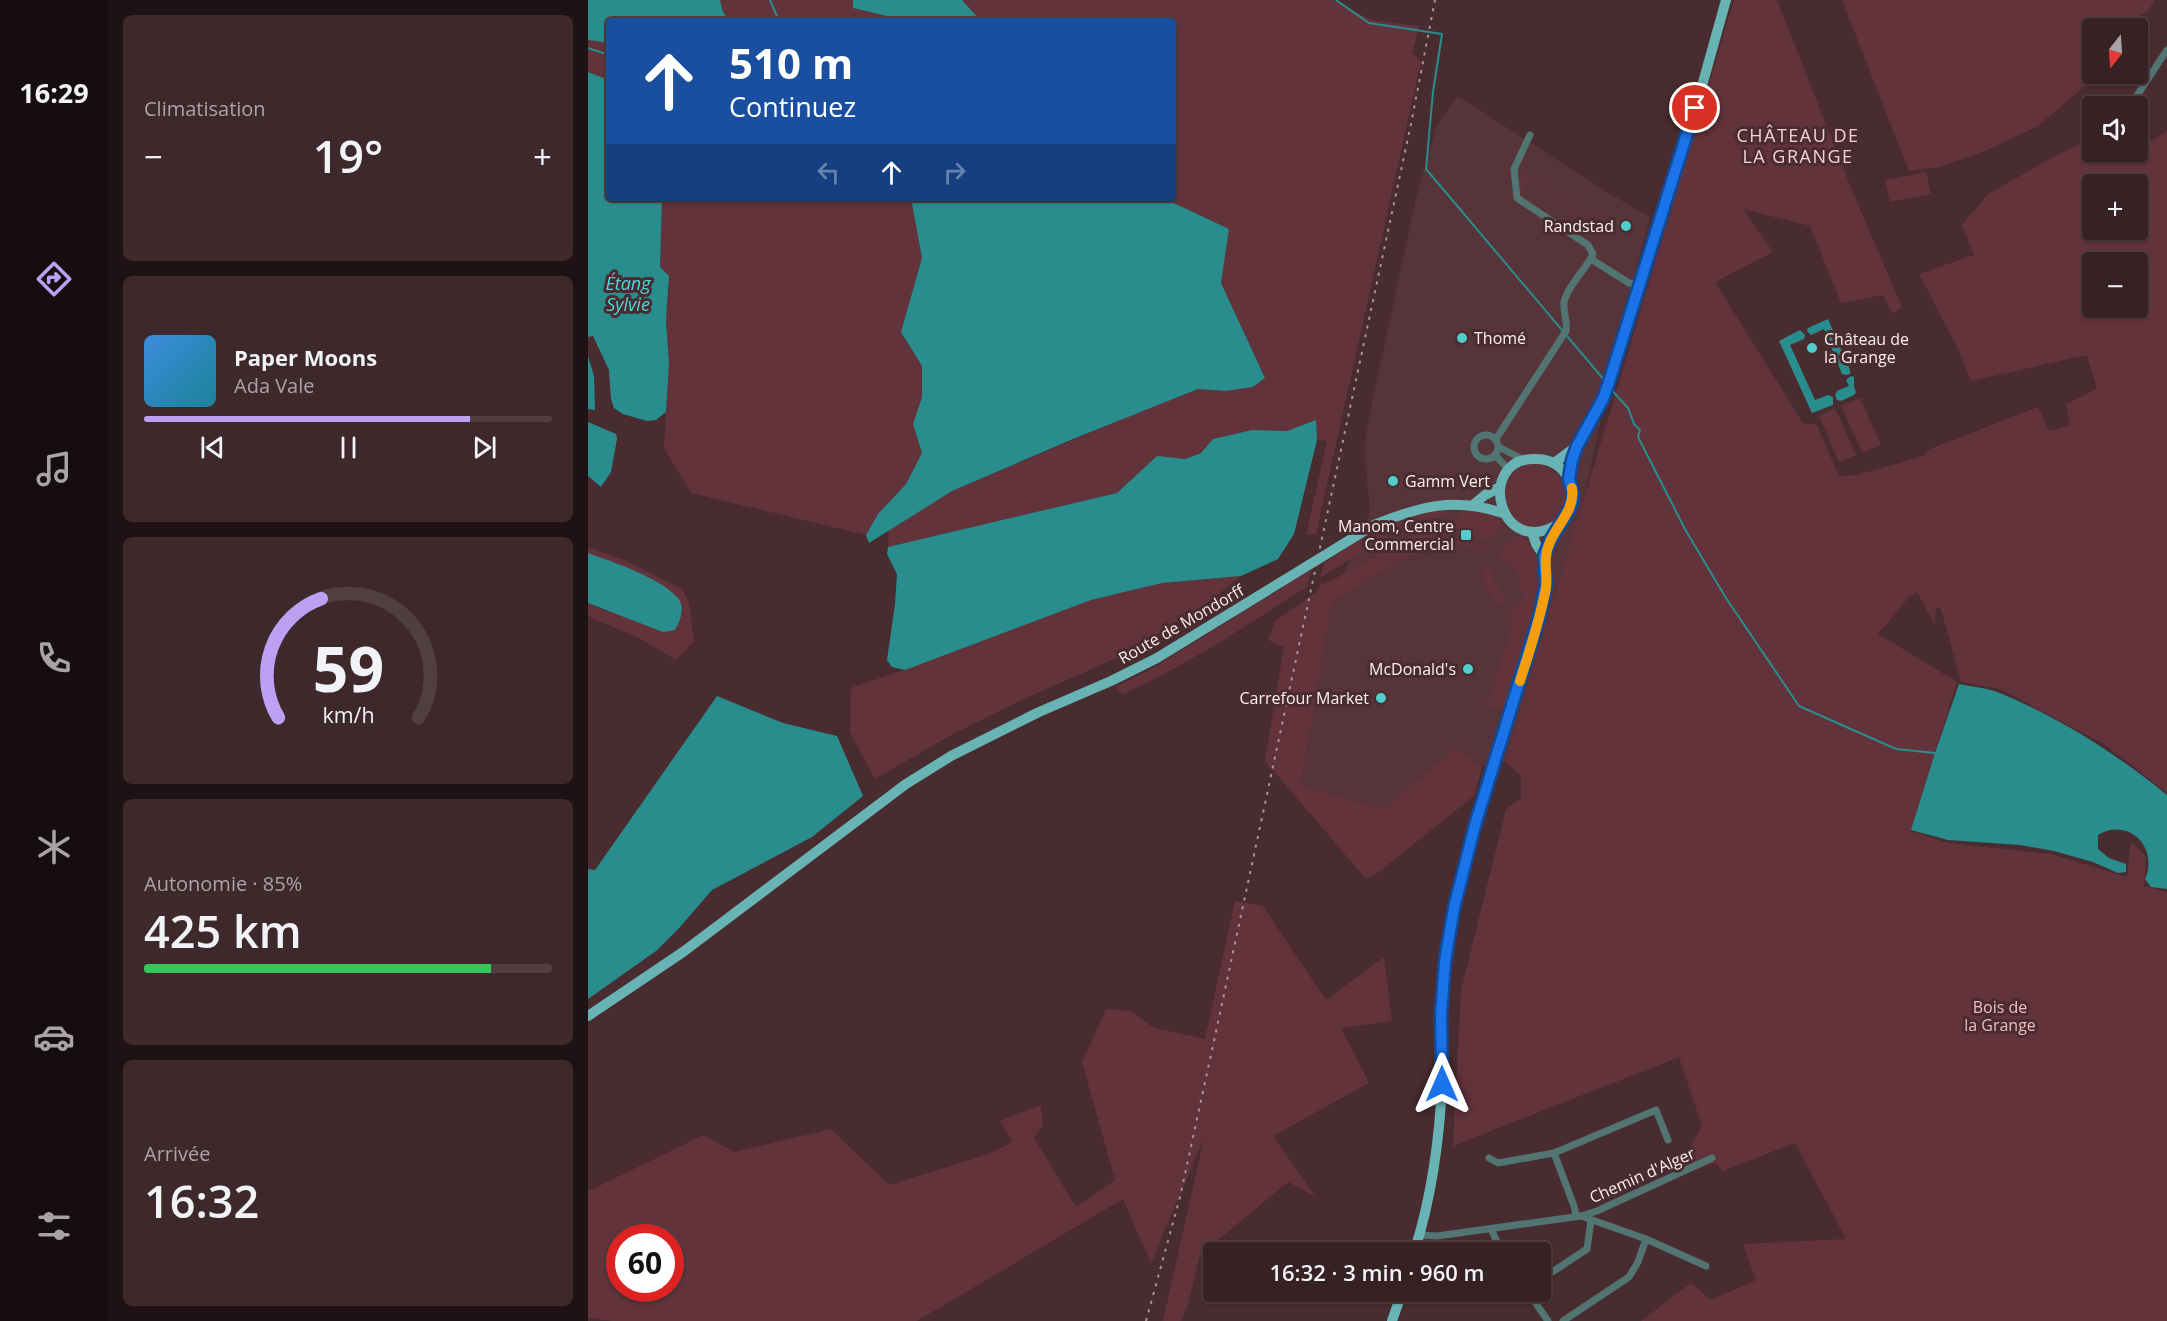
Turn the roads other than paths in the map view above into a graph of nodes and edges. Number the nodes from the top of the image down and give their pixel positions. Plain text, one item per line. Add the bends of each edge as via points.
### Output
1 (1726, 0) edge
2 (2167, 50) edge
3 (2137, 96) edge
4 (1530, 135) dead end
5 (1592, 256) junction
6 (1641, 284) junction
7 (1496, 439) junction
8 (1577, 446) junction
9 (1499, 447) junction
10 (1494, 457) junction
11 (1524, 460) junction
12 (1554, 464) junction
13 (1506, 473) junction
14 (1569, 479) junction
15 (1500, 487) junction
16 (1473, 505) junction
17 (1503, 513) junction
18 (1560, 523) junction
19 (1532, 532) junction
20 (1544, 556) junction
21 (588, 1016) edge
22 (1668, 1140) dead end
23 (1554, 1153) junction
24 (1489, 1158) dead end
25 (1712, 1158) dead end
26 (1579, 1216) junction
27 (1591, 1220) junction
28 (1491, 1229) junction
29 (1420, 1235) junction
30 (1646, 1239) junction
31 (1418, 1242) edge
32 (1497, 1242) edge
33 (1706, 1266) dead end
34 (1551, 1273) edge
35 (1399, 1302) edge
36 (1535, 1302) edge
37 (1392, 1321) edge
38 (1548, 1321) edge
39 (1563, 1321) edge

1 - 6 main road
2 - 3 street
4 - 5 street via 1514,170 1517,198 1588,245
5 - 6 street via 1629,283
5 - 7 street via 1565,296 1566,332
6 - 8 main road via 1603,399
7 - 9 street
7 - 10 street via 1484,435 1474,444 1480,457
8 - 12 main road
8 - 14 main road
9 - 10 street
9 - 11 street
10 - 13 street via 1506,466
11 - 12 main road via 1540,459
11 - 13 main road
12 - 14 main road
13 - 15 main road
14 - 18 main road via 1572,502
15 - 16 main road
15 - 17 main road
16 - 17 main road, Route de Mondorff
16 - 21 main road, Route de Mondorff via 1409,510 1374,525 1157,658 951,756 906,784 683,952
17 - 19 main road via 1515,525
18 - 19 main road
18 - 20 main road
19 - 20 main road
20 - 29 main road via 1546,584 1539,618 1475,825 1454,908 1445,961 1442,1084
22 - 23 street via 1656,1110
23 - 24 street via 1498,1163
23 - 26 street
25 - 26 street, Chemin d'Alger
26 - 27 street
26 - 28 street, Chemin d'Alger
27 - 30 street
27 - 34 street via 1587,1249
28 - 29 street, Chemin d'Alger
28 - 32 street
29 - 31 main road
30 - 33 street
30 - 39 street via 1629,1277
35 - 37 main road
36 - 38 street

